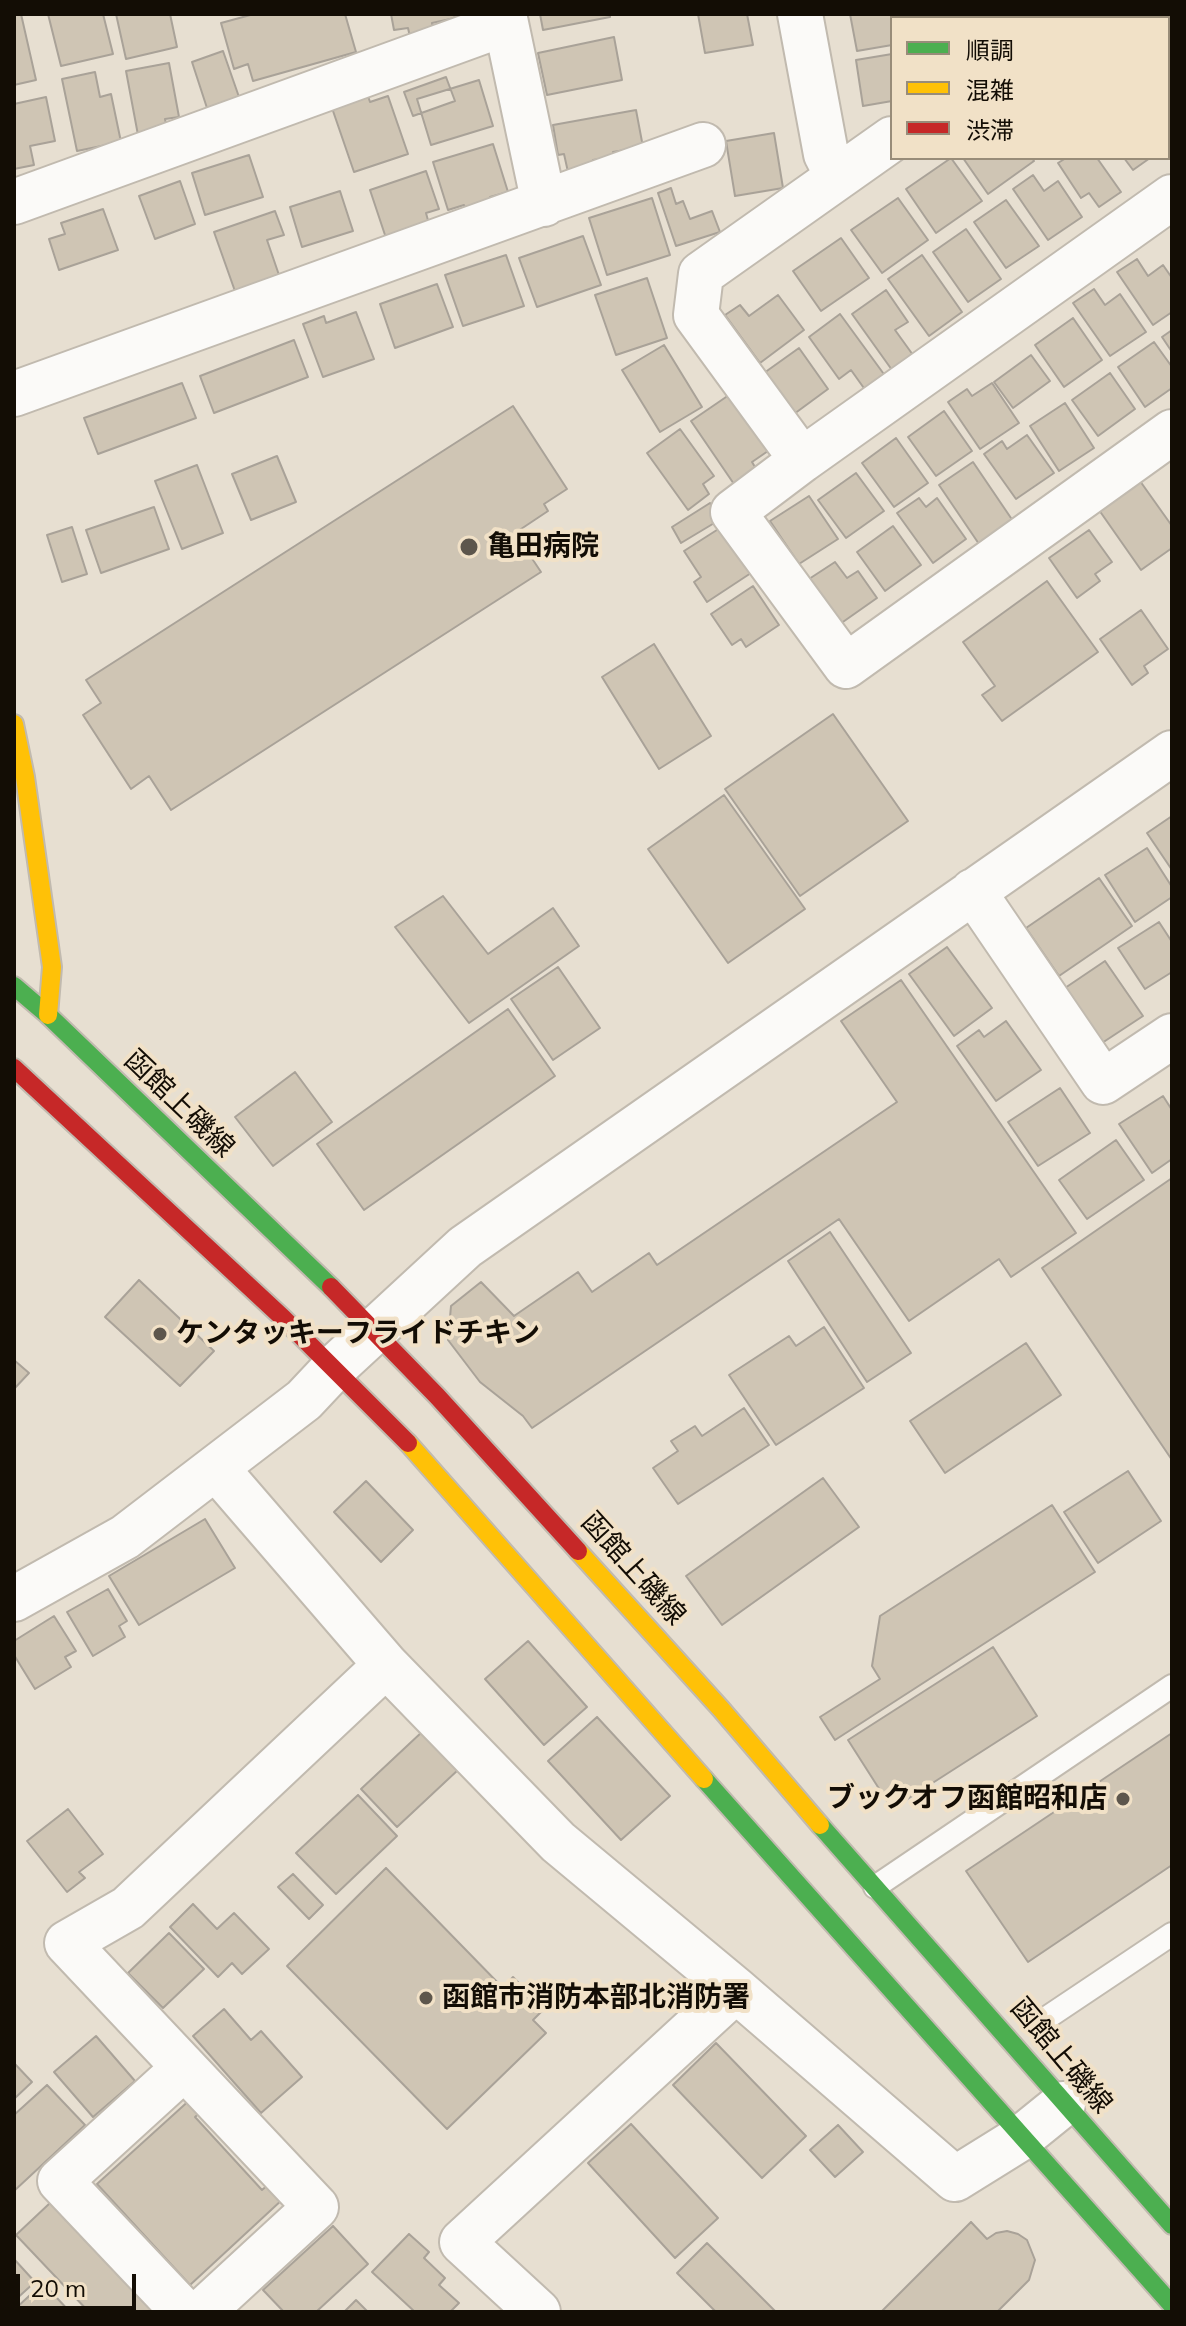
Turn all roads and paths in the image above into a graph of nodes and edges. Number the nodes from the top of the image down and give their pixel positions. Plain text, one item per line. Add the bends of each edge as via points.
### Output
1 (800, 14) edge
2 (505, 19) edge
3 (890, 140) edge
4 (703, 145) dead end
5 (838, 177) junction
6 (1172, 197) edge
7 (14, 202) edge
8 (544, 204) junction
9 (14, 394) edge
10 (1172, 432) edge
11 (802, 460) junction
12 (14, 724) edge
13 (1172, 753) edge
14 (973, 891) junction
15 (14, 986) edge
16 (48, 1015) junction
17 (1172, 1036) edge
18 (14, 1068) edge
19 (373, 1331) junction
20 (335, 1367) junction
21 (216, 1468) junction
22 (14, 1599) edge
23 (386, 1665) junction
24 (1172, 1686) edge
25 (875, 1887) junction
26 (1172, 1934) edge
27 (736, 1990) junction
28 (1042, 2021) dead end
29 (184, 2068) junction
30 (1063, 2104) junction
31 (1021, 2138) junction
32 (1172, 2225) edge
33 (511, 2303) edge
34 (1172, 2305) edge
35 (184, 2312) edge
36 (202, 2312) edge

1 - 5 street via 826,154
2 - 7 street
2 - 8 street
3 - 5 street
4 - 8 street
5 - 11 street via 701,274 696,315
6 - 11 street
8 - 9 street
10 - 11 street via 846,666 733,512
12 - 16 main road via 52,967
13 - 14 street
14 - 17 street via 1103,1082
14 - 19 street via 465,1247
15 - 16 main road, 函館上磯線
16 - 19 main road, 函館上磯線
18 - 20 main road
19 - 20 street
19 - 25 main road, 函館上磯線 via 580,1551
20 - 21 street via 304,1400
20 - 31 main road via 410,1445
21 - 22 street via 125,1537
21 - 23 street
23 - 27 street via 558,1842
23 - 29 street via 128,1908 67,1943
24 - 25 lane
25 - 30 main road, 函館上磯線
26 - 28 lane
27 - 31 street via 955,2179
27 - 33 street via 462,2242
29 - 35 street via 60,2181
29 - 36 street via 316,2207
30 - 31 street
30 - 32 main road, 函館上磯線
31 - 34 main road

